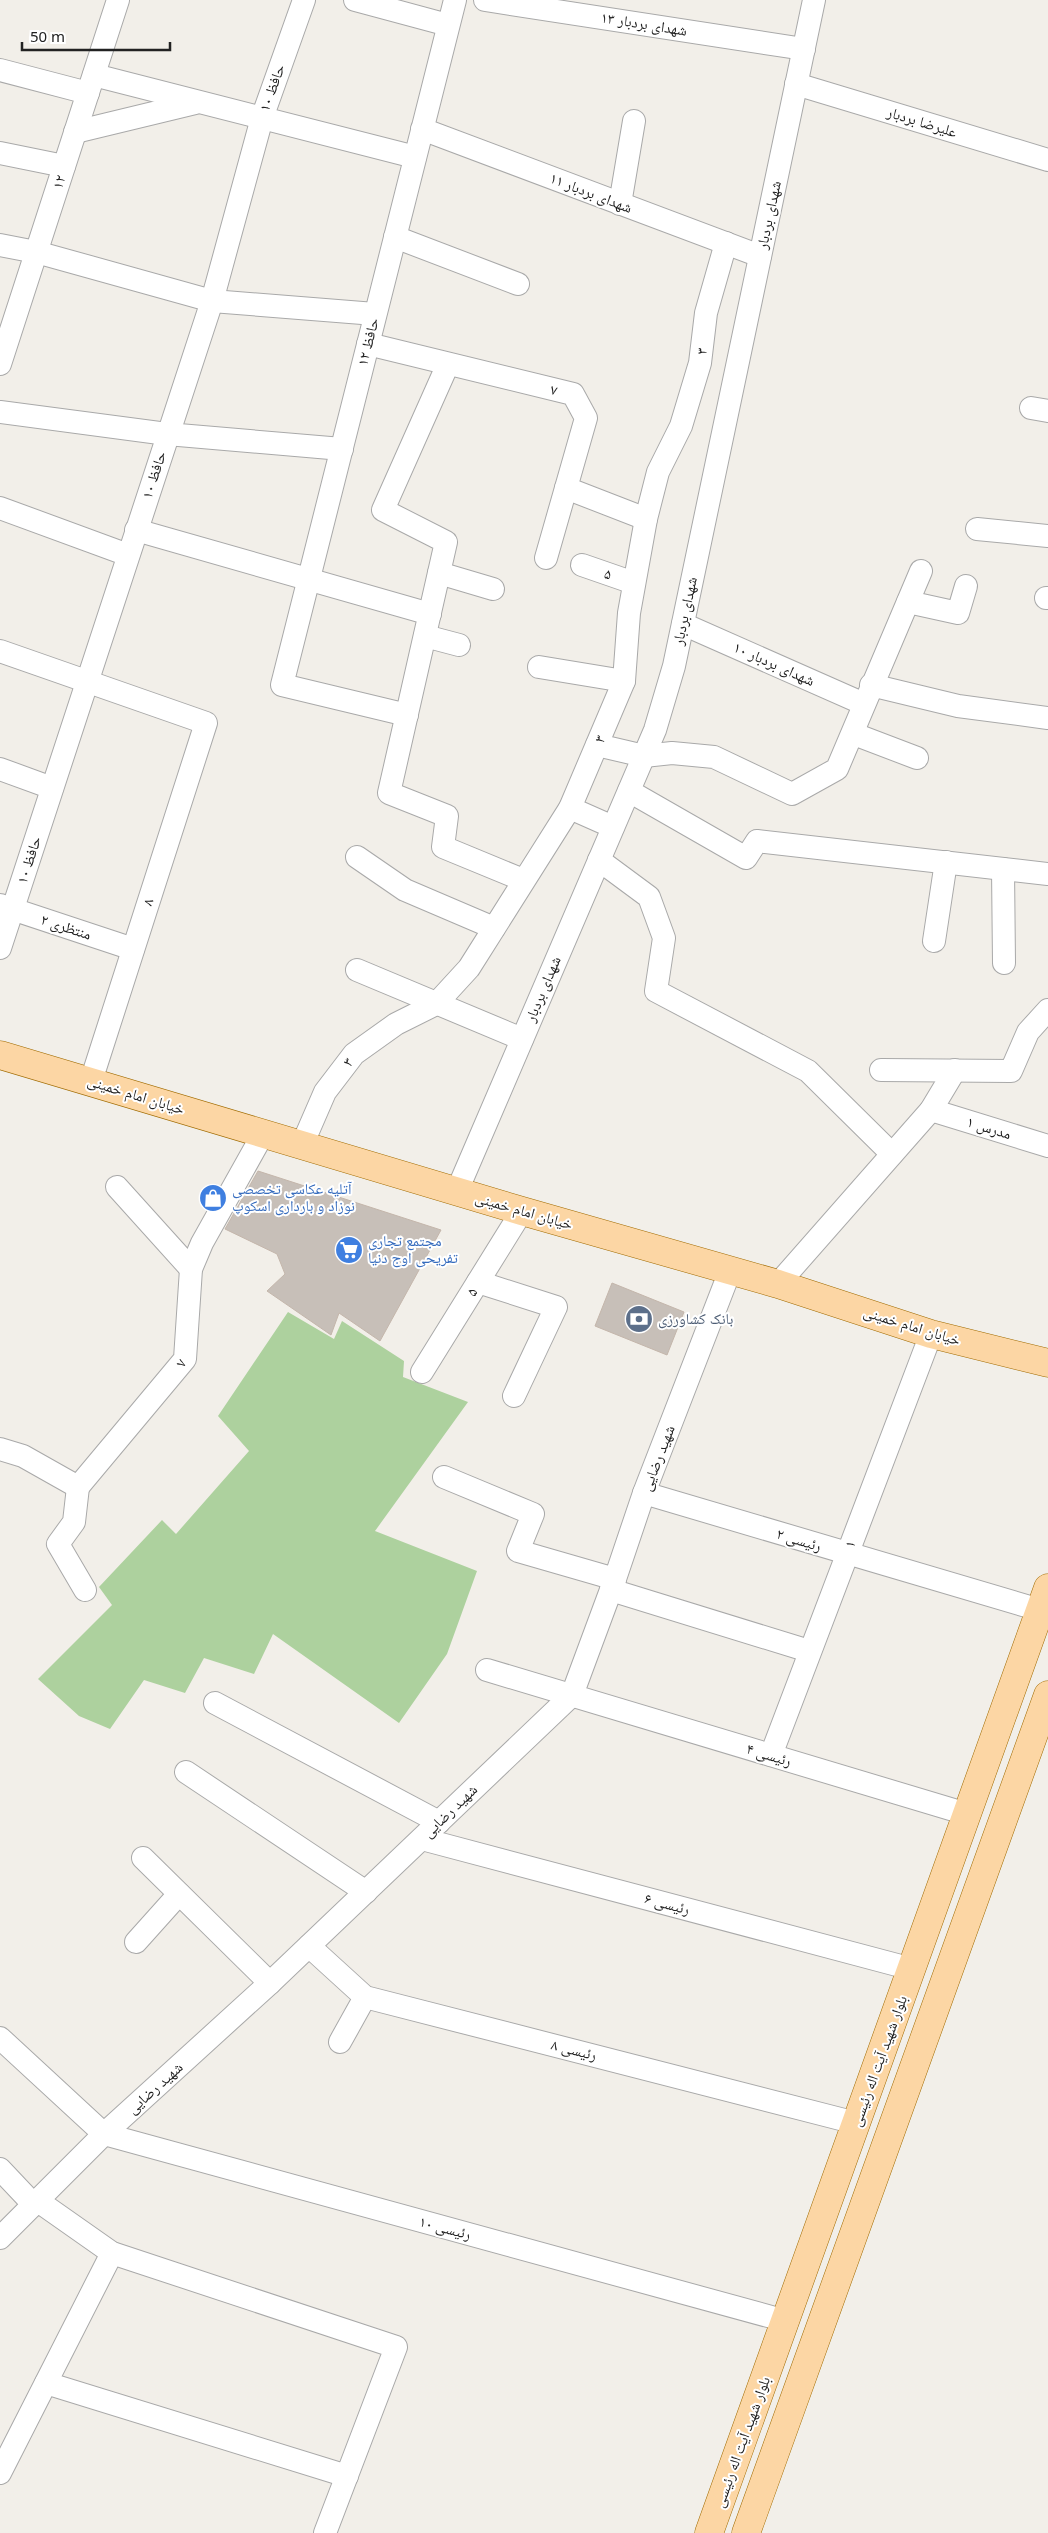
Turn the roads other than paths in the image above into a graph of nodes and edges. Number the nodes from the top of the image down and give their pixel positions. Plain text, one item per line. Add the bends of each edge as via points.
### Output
1 (118, 0) edge
2 (304, 0) edge
3 (355, 0) edge
4 (454, 0) edge
5 (485, 0) edge
6 (814, 0) edge
7 (448, 25) junction
8 (804, 49) junction
9 (0, 70) edge
10 (91, 84) junction
11 (796, 84) junction
12 (199, 102) junction
13 (262, 118) junction
14 (634, 121) dead end
15 (422, 129) junction
16 (75, 132) junction
17 (0, 153) edge
18 (415, 156) junction
19 (1048, 160) edge
20 (64, 166) junction
21 (620, 204) junction
22 (395, 236) junction
23 (726, 243) junction
24 (0, 245) edge
25 (36, 252) junction
26 (760, 256) junction
27 (518, 284) dead end
28 (212, 301) junction
29 (376, 314) junction
30 (368, 344) junction
31 (700, 363) junction
32 (0, 364) edge
33 (448, 364) junction
34 (736, 372) junction
35 (0, 412) edge
36 (167, 434) junction
37 (342, 449) junction
38 (566, 488) junction
39 (0, 508) edge
40 (646, 519) junction
41 (136, 530) junction
42 (977, 530) dead end
43 (1048, 536) edge
44 (128, 555) junction
45 (546, 558) dead end
46 (582, 565) dead end
47 (921, 571) dead end
48 (439, 572) junction
49 (308, 581) junction
50 (634, 583) junction
51 (966, 586) dead end
52 (493, 589) dead end
53 (908, 602) junction
54 (430, 614) junction
55 (683, 624) junction
56 (425, 636) junction
57 (459, 645) dead end
58 (0, 651) edge
59 (539, 667) dead end
60 (87, 681) junction
61 (624, 681) junction
62 (868, 694) junction
63 (407, 715) junction
64 (1048, 718) edge
65 (854, 734) junction
66 (598, 746) junction
67 (644, 756) junction
68 (917, 758) dead end
69 (0, 769) edge
70 (52, 788) junction
71 (628, 791) junction
72 (570, 808) junction
73 (613, 827) junction
74 (357, 857) dead end
75 (599, 860) junction
76 (946, 862) junction
77 (1003, 868) junction
78 (1048, 874) edge
79 (523, 880) junction
80 (6, 907) edge
81 (494, 928) junction
82 (934, 942) dead end
83 (0, 948) edge
84 (133, 949) junction
85 (1004, 963) dead end
86 (357, 970) dead end
87 (436, 1004) junction
88 (1048, 1010) edge
89 (522, 1039) junction
90 (0, 1055) edge
91 (881, 1070) dead end
92 (955, 1070) junction
93 (91, 1081) junction
94 (931, 1110) junction
95 (264, 1134) junction
96 (302, 1145) junction
97 (1048, 1146) edge
98 (892, 1154) junction
99 (117, 1187) dead end
100 (457, 1191) junction
101 (522, 1210) junction
102 (191, 1269) junction
103 (730, 1271) junction
104 (478, 1282) junction
105 (778, 1284) junction
106 (931, 1334) junction
107 (1048, 1364) edge
108 (422, 1372) dead end
109 (514, 1396) dead end
110 (0, 1449) edge
111 (444, 1477) dead end
112 (78, 1488) junction
113 (644, 1493) junction
114 (846, 1554) junction
115 (613, 1585) junction
116 (85, 1590) dead end
117 (1044, 1599) edge
118 (809, 1652) junction
119 (487, 1670) dead end
120 (572, 1695) junction
121 (1048, 1695) edge
122 (215, 1703) dead end
123 (771, 1755) junction
124 (186, 1772) dead end
125 (967, 1814) junction
126 (440, 1822) junction
127 (422, 1839) junction
128 (143, 1858) dead end
129 (366, 1892) junction
130 (179, 1894) junction
131 (136, 1942) dead end
132 (309, 1946) junction
133 (912, 1969) junction
134 (270, 1983) junction
135 (366, 1997) junction
136 (0, 2038) edge
137 (340, 2042) dead end
138 (856, 2123) junction
139 (104, 2134) junction
140 (0, 2169) edge
141 (36, 2203) junction
142 (815, 2237) junction
143 (0, 2238) edge
144 (848, 2250) junction
145 (112, 2253) junction
146 (786, 2321) junction
147 (46, 2383) junction
148 (0, 2473) edge
149 (348, 2476) junction
150 (325, 2533) edge
151 (709, 2533) edge
152 (746, 2533) edge

1 - 10 street, ۱۲
2 - 13 street, حافظ ۱۰
3 - 7 street
4 - 7 street, حافظ ۱۲
5 - 8 street, شهدای بردبار ۱۳
6 - 8 street, شهدای بردبار
7 - 15 street, حافظ ۱۲
8 - 11 street, شهدای بردبار
9 - 10 street
10 - 12 street
10 - 16 street, ۱۲
11 - 19 street, علیرضا بردبار
11 - 26 street, شهدای بردبار
12 - 13 street
12 - 16 street
13 - 18 street
13 - 28 street, حافظ ۱۰
14 - 21 street
15 - 18 street, حافظ ۱۲
15 - 21 street, شهدای بردبار ۱۱
16 - 20 street, ۱۲
17 - 20 street
18 - 22 street, حافظ ۱۲
20 - 25 street, ۱۲
21 - 23 street, شهدای بردبار ۱۱
22 - 27 street
22 - 29 street, حافظ ۱۲
23 - 26 street, شهدای بردبار ۱۱
23 - 31 street, ۳ via 706,313
24 - 25 street
25 - 28 street
25 - 32 street, ۱۲
26 - 34 street, شهدای بردبار
28 - 29 street
28 - 36 street, حافظ ۱۰
29 - 30 street, حافظ ۱۲
30 - 33 street, ۷
30 - 37 street, حافظ ۱۲
31 - 34 street
31 - 40 street, ۳ via 681,426 658,472
33 - 38 street, ۷ via 573,394 586,418
33 - 48 street via 383,510 446,542
34 - 55 street, شهدای بردبار
35 - 36 street
36 - 37 street
36 - 41 street, حافظ ۱۰
37 - 49 street, حافظ ۱۲
38 - 40 street
38 - 45 street, ۷
39 - 44 street
40 - 50 street, ۳
41 - 44 street, حافظ ۱۰
41 - 49 street
42 - 43 street
44 - 60 street, حافظ ۱۰
46 - 50 street, ۵
47 - 53 street
48 - 52 street
48 - 54 street
49 - 54 street
49 - 63 street, حافظ ۱۲ via 282,685
50 - 61 street, ۳
51 - 53 street via 958,613
53 - 62 street
54 - 56 street
55 - 62 street, شهدای بردبار ۱۰
55 - 67 street, شهدای بردبار via 674,666
56 - 57 street
56 - 63 street
58 - 60 street
59 - 61 street
60 - 70 street, حافظ ۱۰
60 - 84 street, ۸ via 206,723
61 - 66 street, ۳
62 - 64 street, شهدای بردبار ۱۰
62 - 65 street
63 - 79 street via 389,793 447,816 443,847
65 - 67 street via 837,768 792,794 714,757 672,753
65 - 68 street
66 - 67 street
66 - 72 street, ۳
67 - 71 street, شهدای بردبار
69 - 70 street
70 - 80 street, حافظ ۱۰
71 - 73 street, شهدای بردبار
71 - 76 street via 746,858 757,841
72 - 73 street
72 - 79 street, ۳
73 - 75 street, شهدای بردبار
74 - 81 street via 405,890
75 - 89 street, شهدای بردبار
75 - 98 street via 649,897 664,938 656,991 808,1071
76 - 77 street
76 - 82 street
77 - 78 street
77 - 85 street
79 - 81 street, ۳
80 - 83 street, حافظ ۱۰
80 - 84 street, منتظری ۲
81 - 87 street, ۳ via 469,968
84 - 93 street, ۸
86 - 87 street
87 - 89 street
87 - 96 street, ۳ via 396,1024 354,1054 325,1092
88 - 92 street via 1028,1032 1011,1071
89 - 100 street, شهدای بردبار
90 - 93 main road, خیابان امام خمینی
91 - 92 street
92 - 94 street
93 - 95 main road, خیابان امام خمینی
94 - 97 street, مدرس ۱
94 - 98 street
95 - 96 main road, خیابان امام خمینی
95 - 102 street, ۷ via 202,1243
96 - 100 main road, خیابان امام خمینی
98 - 105 street
99 - 102 street
100 - 101 main road, خیابان امام خمینی
101 - 103 main road, خیابان امام خمینی
101 - 104 street, ۵
102 - 112 street, ۷ via 186,1359
103 - 105 main road, خیابان امام خمینی
103 - 113 street, شهید رضایی
104 - 108 street, ۵
104 - 109 street via 556,1307
105 - 106 main road, خیابان امام خمینی
106 - 107 main road, خیابان امام خمینی
106 - 114 street, ۱
110 - 112 street via 23,1456
111 - 115 street via 533,1514 518,1550
112 - 116 street via 74,1522 58,1544
113 - 114 street, رئیسی ۲
113 - 115 street, شهید رضایی
114 - 117 street, رئیسی ۲
114 - 118 street, ۱
115 - 118 street
115 - 120 street, شهید رضایی
117 - 125 main road, بلوار شهید آیت اله رئیسی
118 - 123 street, ۱
119 - 120 street, رئیسی ۴
120 - 123 street, رئیسی ۴
120 - 126 street, شهید رضایی
121 - 144 main road
122 - 126 street
123 - 125 street, رئیسی ۴
124 - 129 street
125 - 133 main road, بلوار شهید آیت اله رئیسی
126 - 127 street, شهید رضایی
127 - 129 street, شهید رضایی
127 - 133 street, رئیسی ۶
128 - 130 street
129 - 132 street, شهید رضایی
130 - 131 street
130 - 134 street
132 - 134 street, شهید رضایی
132 - 135 street, رئیسی ۸
133 - 138 main road, بلوار شهید آیت اله رئیسی
134 - 139 street, شهید رضایی
135 - 137 street
135 - 138 street, رئیسی ۸
136 - 139 street
138 - 142 main road, بلوار شهید آیت اله رئیسی
139 - 141 street, شهید رضایی
139 - 146 street, رئیسی ۱۰
140 - 141 street
141 - 143 street, شهید رضایی
141 - 145 street
142 - 144 main road
142 - 146 main road, بلوار شهید آیت اله رئیسی
144 - 152 main road
145 - 147 street
145 - 149 street via 396,2347
146 - 151 main road, بلوار شهید آیت اله رئیسی
147 - 148 street
147 - 149 street
149 - 150 street

